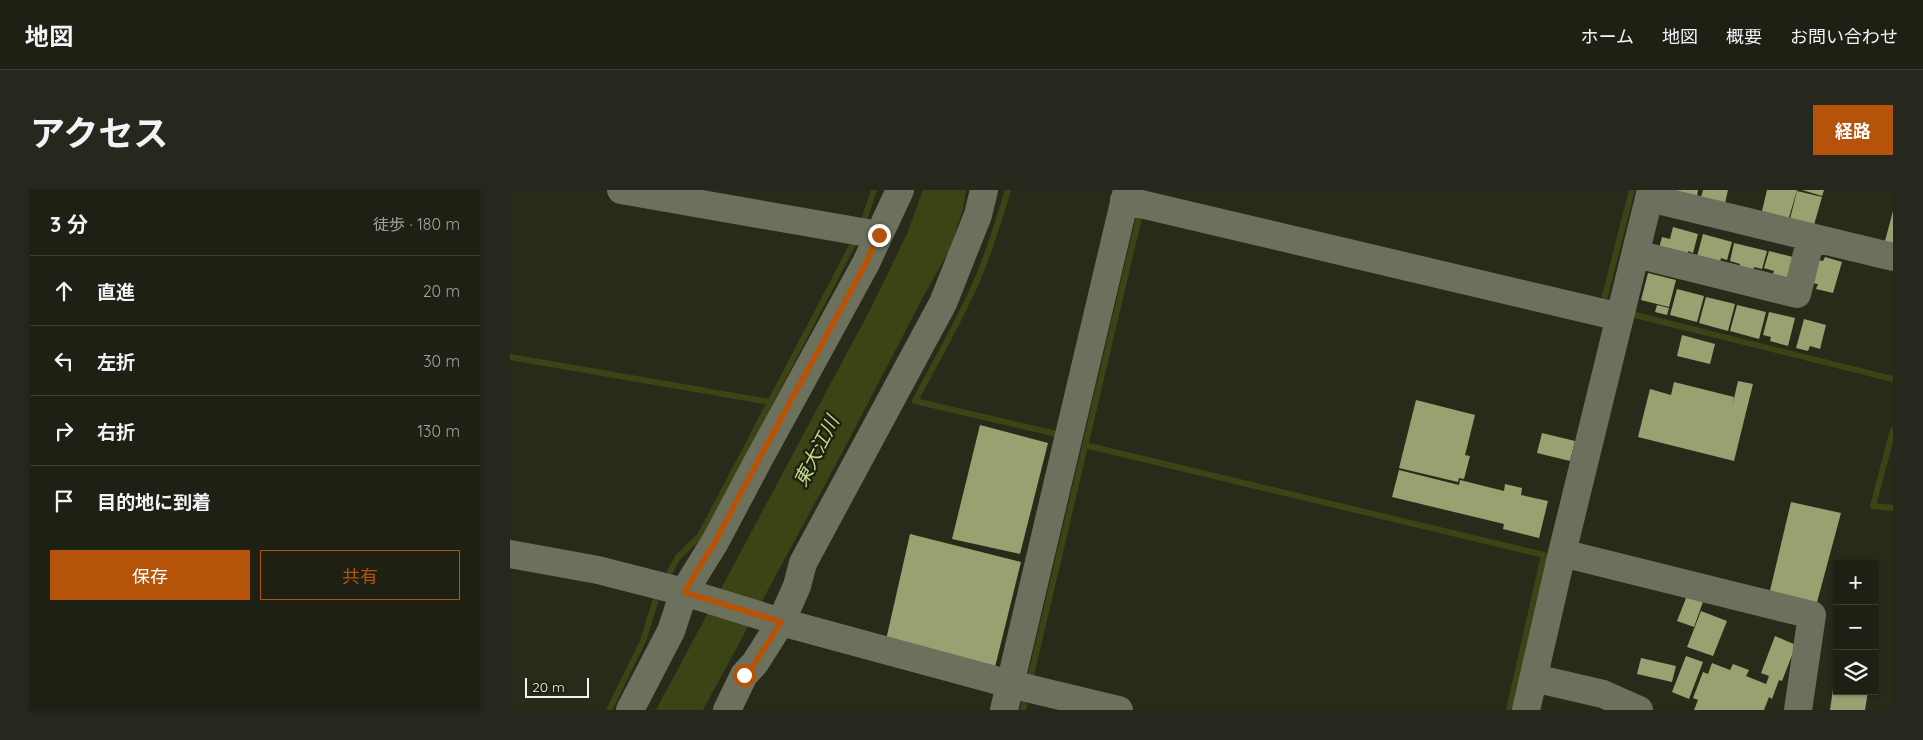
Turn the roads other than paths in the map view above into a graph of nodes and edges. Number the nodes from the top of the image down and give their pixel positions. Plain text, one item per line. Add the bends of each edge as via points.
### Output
1 (621, 190) edge
2 (900, 190) edge
3 (984, 190) edge
4 (1650, 194) edge
5 (1125, 195) edge
6 (879, 235) junction
7 (1811, 238) junction
8 (1636, 254) junction
9 (1893, 257) edge
10 (1620, 317) junction
11 (1562, 553) junction
12 (510, 554) edge
13 (689, 594) junction
14 (774, 620) junction
15 (1534, 678) junction
16 (1007, 697) edge
17 (630, 710) edge
18 (726, 710) edge
19 (1119, 710) edge
20 (1526, 710) edge
21 (1639, 710) edge
22 (1798, 710) edge

1 - 6 street
2 - 6 street
3 - 14 street via 978,215 943,303 803,563 797,586
4 - 7 street
4 - 8 street
5 - 10 street
5 - 16 street
6 - 13 street
7 - 8 street via 1797,294
7 - 9 street
8 - 10 street
10 - 11 street
11 - 15 street
11 - 22 street via 1812,615
12 - 13 street via 598,570
13 - 14 street
13 - 17 street
14 - 16 street
14 - 18 street via 755,663 744,675
15 - 20 street
15 - 21 street via 1604,694
16 - 19 street

